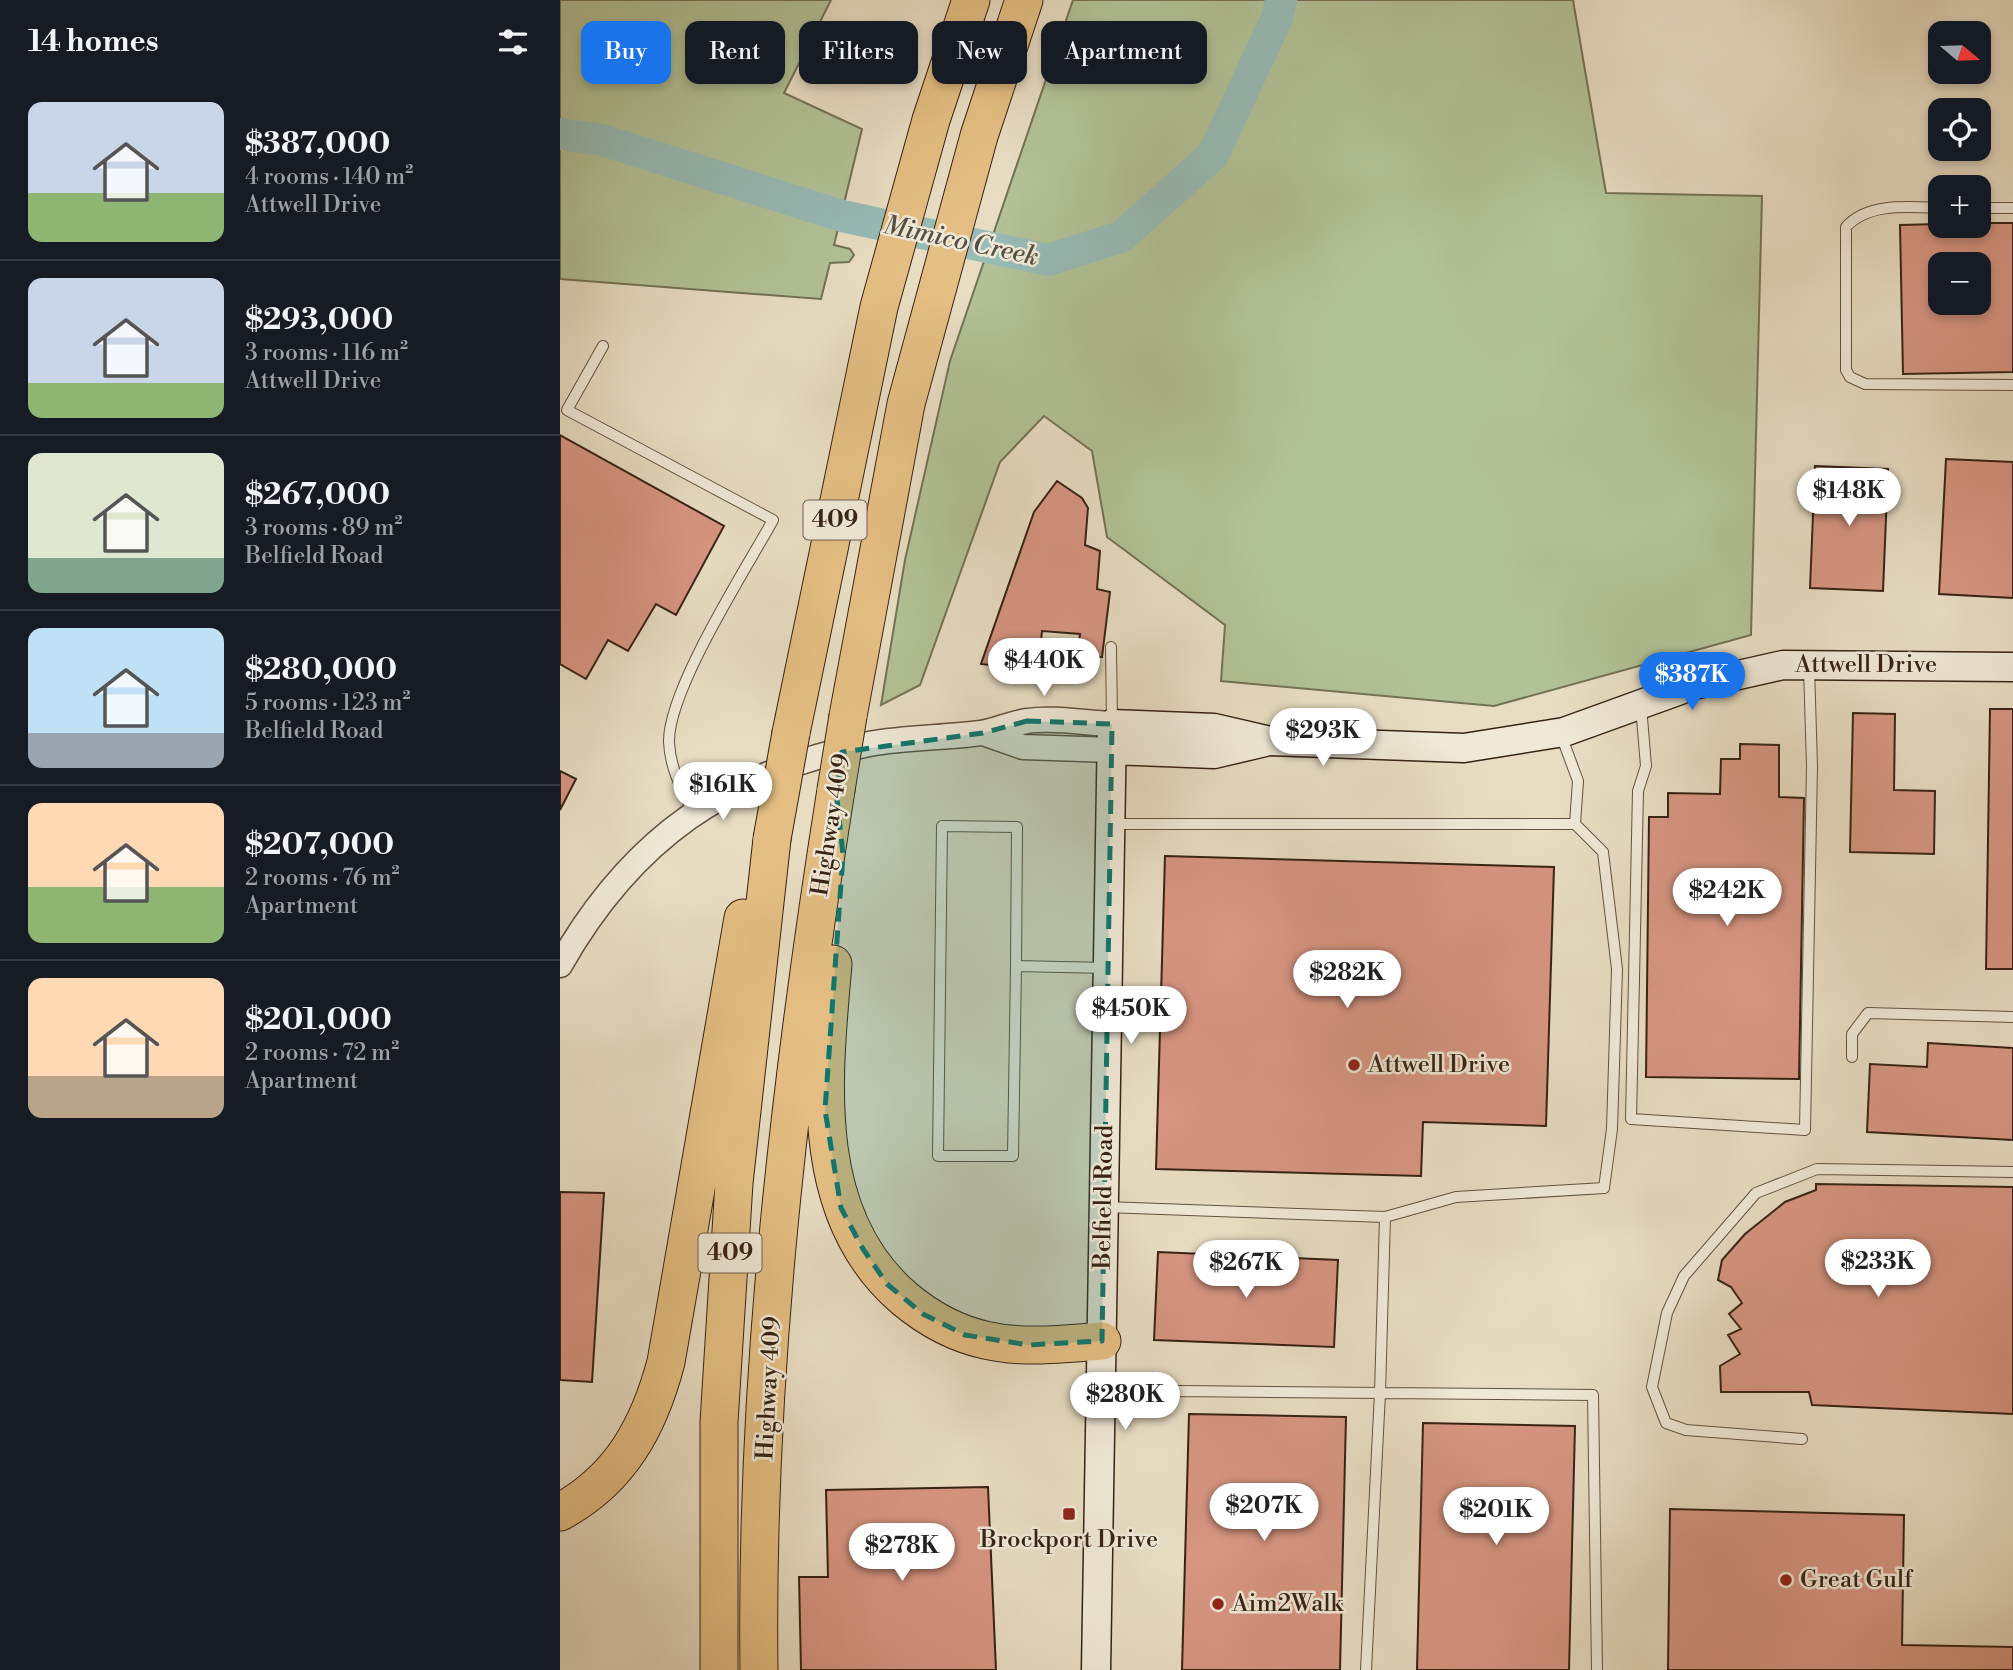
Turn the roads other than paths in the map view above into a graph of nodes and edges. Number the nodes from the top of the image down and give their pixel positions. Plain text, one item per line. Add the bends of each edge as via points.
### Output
1 (971, 0) edge
2 (1024, 0) edge
3 (1928, 208) edge
4 (1991, 208) edge
5 (2013, 208) edge
6 (603, 346) dead end
7 (2013, 385) edge
8 (1111, 647) dead end
9 (1808, 663) junction
10 (2013, 667) edge
11 (1641, 704) junction
12 (1560, 733) junction
13 (1112, 737) junction
14 (836, 790) junction
15 (693, 812) junction
16 (1110, 824) junction
17 (1574, 824) junction
18 (772, 839) junction
19 (560, 965) edge
20 (1016, 966) junction
21 (1108, 968) junction
22 (2013, 1017) edge
23 (1852, 1057) dead end
24 (2013, 1172) edge
25 (1104, 1207) junction
26 (1385, 1217) junction
27 (1102, 1341) junction
28 (1380, 1393) junction
29 (1101, 1406) junction
30 (1802, 1438) dead end
31 (560, 1512) edge
32 (719, 1670) edge
33 (760, 1670) edge
34 (1096, 1670) edge
35 (1366, 1670) edge
36 (1597, 1670) edge

1 - 18 highway, Highway 409 / 409, bridge via 931,120 879,307
2 - 14 highway, Highway 409 / 409, bridge via 979,136 906,404
3 - 7 lane via 1878,210 1854,218 1846,227 1846,370 1865,384
4 - 5 lane
6 - 15 lane via 567,410 774,520 701,651 673,717 670,756
8 - 13 lane
9 - 10 main road, Attwell Drive
9 - 11 main road, Attwell Drive via 1748,670
9 - 11 lane via 1812,766 1805,1130 1631,1119 1638,790 1647,766
11 - 12 main road, Attwell Drive
12 - 13 main road, Attwell Drive via 1464,748 1269,741 1214,754
12 - 17 lane via 1578,781
13 - 15 street, Attwell Drive via 1023,747 983,733 869,744 742,784
13 - 16 main road, Belfield Road
14 - 27 highway via 842,855 825,1110 841,1208 887,1284 943,1326 986,1341 1013,1344
14 - 33 highway, Highway 409 / 409 via 809,958 768,1371
15 - 19 street, Attwell Drive via 630,866 598,904
16 - 17 lane
16 - 21 main road, Belfield Road
17 - 26 lane via 1603,852 1617,969 1612,1129 1604,1188 1456,1197
18 - 31 highway via 745,903 656,1399 621,1462 596,1488
18 - 32 highway, Highway 409 / 409 via 733,1196 719,1422
20 - 20 lane via 1017,827 942,826 938,1156 1013,1156
20 - 21 lane
21 - 25 main road, Belfield Road
22 - 23 lane via 1868,1013 1852,1034
24 - 30 lane via 1817,1169 1756,1193 1684,1276 1667,1313 1652,1387 1666,1423 1686,1430
25 - 26 lane
25 - 27 main road, Belfield Road
26 - 28 lane
27 - 29 main road, Belfield Road
28 - 29 lane via 1179,1391 1154,1403
28 - 35 lane
28 - 36 lane via 1593,1395
29 - 34 main road, Belfield Road

